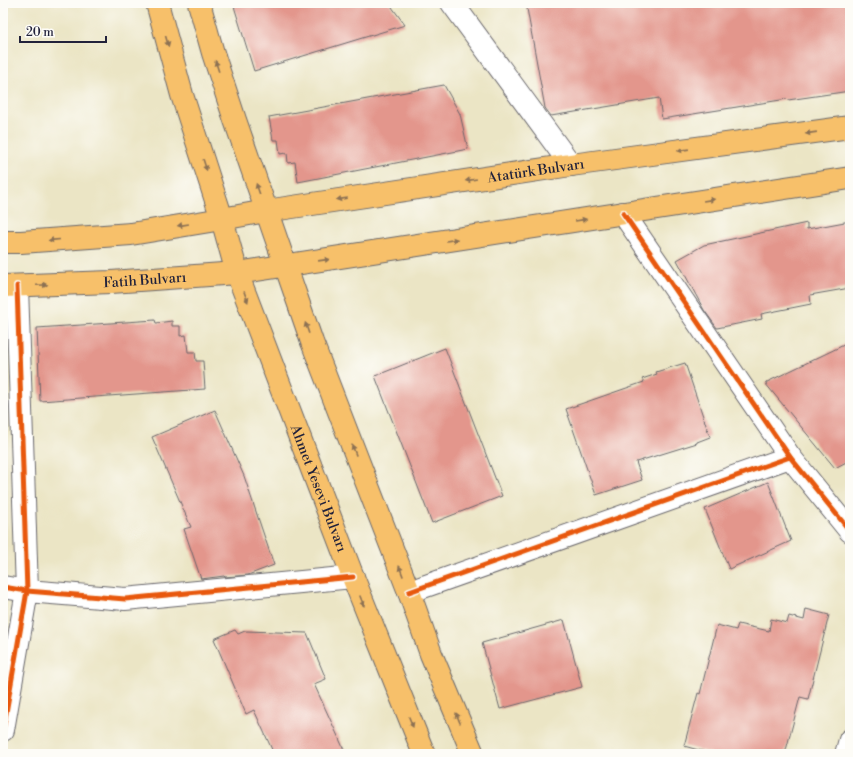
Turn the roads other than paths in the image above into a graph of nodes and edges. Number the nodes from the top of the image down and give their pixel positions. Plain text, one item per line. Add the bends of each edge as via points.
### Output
1 (157, 3) edge
2 (199, 3) edge
3 (452, 3) edge
4 (850, 127) edge
5 (571, 165) junction
6 (850, 178) edge
7 (266, 211) junction
8 (623, 213) junction
9 (222, 219) junction
10 (3, 242) edge
11 (285, 266) junction
12 (237, 273) junction
13 (10, 286) edge
14 (790, 457) junction
15 (850, 531) edge
16 (353, 578) junction
17 (3, 587) edge
18 (27, 592) junction
19 (409, 592) junction
20 (3, 730) edge
21 (850, 740) edge
22 (424, 754) edge
23 (473, 754) edge
24 (846, 754) edge

1 -> 9 main road, Ahmet Yesevi Bulvarı via 182,96
7 -> 2 main road via 213,53
3 - 5 street
4 -> 5 main road, Atatürk Bulvarı
5 -> 7 main road, Atatürk Bulvarı
8 -> 6 main road
7 - 9 main road, Atatürk Bulvarı
7 - 11 main road
11 -> 8 main road
8 - 14 street
9 -> 10 main road via 131,234
9 - 12 main road, Ahmet Yesevi Bulvarı
11 - 12 main road, Fatih Bulvarı
19 -> 11 main road
13 -> 12 main road, Fatih Bulvarı
12 -> 16 main road, Ahmet Yesevi Bulvarı
13 - 18 street
14 - 15 street
14 - 19 street
16 - 18 street via 125,599
16 -> 22 main road, Ahmet Yesevi Bulvarı
17 - 18 street
18 - 20 street
23 -> 19 main road
21 - 24 street

